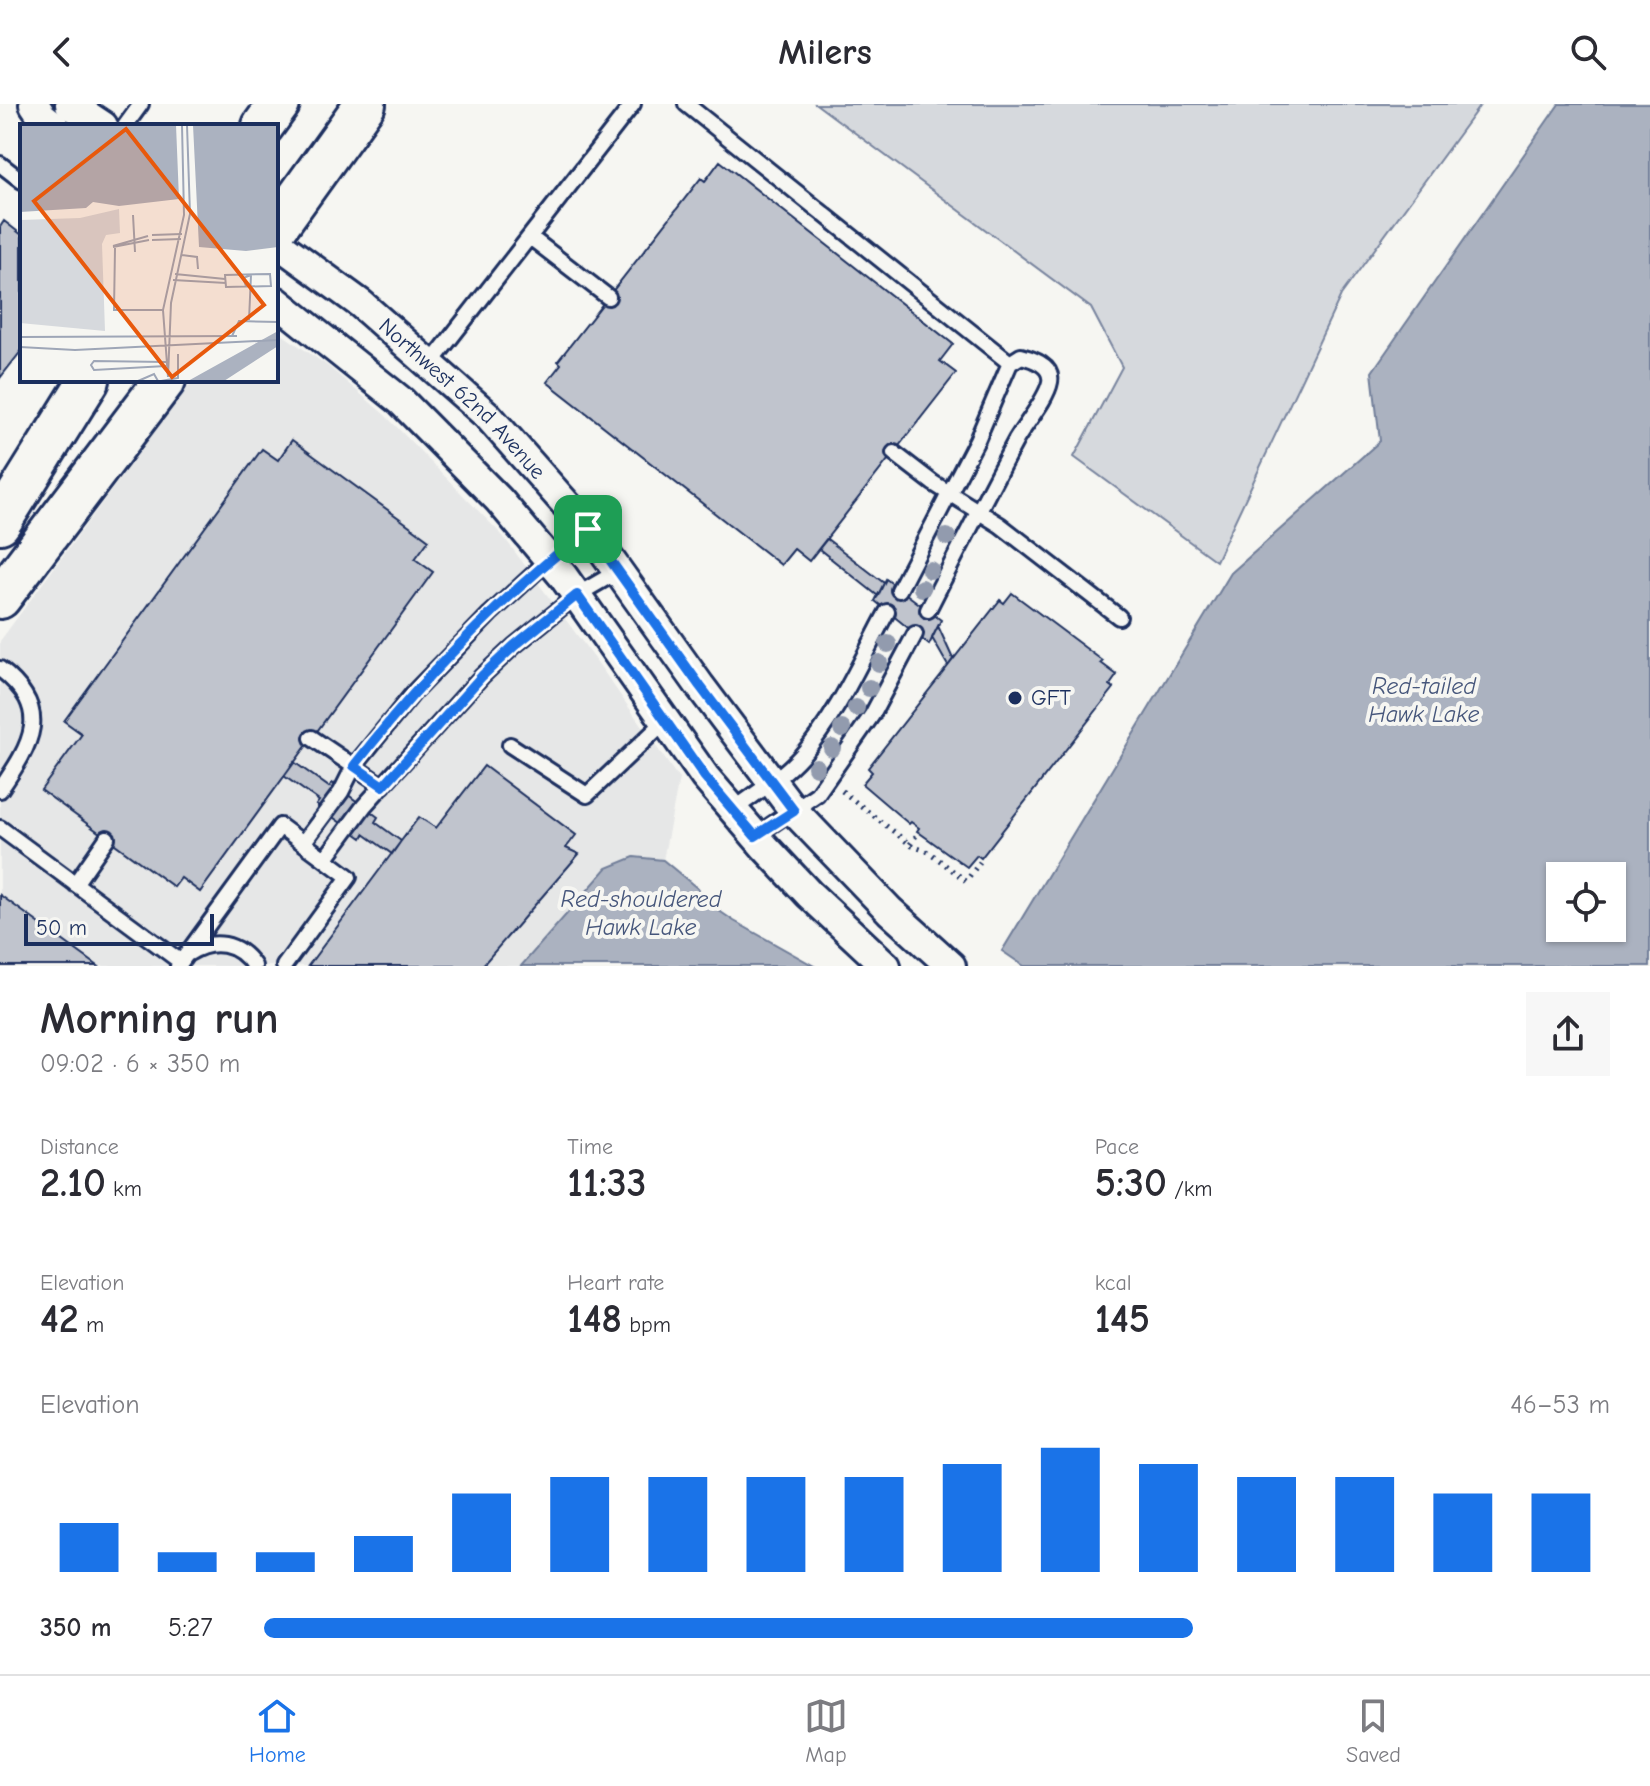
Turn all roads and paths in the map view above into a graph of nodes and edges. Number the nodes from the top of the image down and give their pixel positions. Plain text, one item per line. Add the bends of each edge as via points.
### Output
1 (34, 104) edge
2 (70, 104) edge
3 (141, 104) edge
4 (279, 104) edge
5 (365, 104) edge
6 (633, 104) edge
7 (686, 104) edge
8 (100, 119) edge
9 (52, 124) edge
10 (126, 124) edge
11 (264, 124) edge
12 (0, 164) edge
13 (20, 179) edge
14 (278, 225) edge
15 (530, 237) junction
16 (278, 243) edge
17 (608, 297) dead end
18 (278, 303) edge
19 (431, 363) junction
20 (1010, 363) junction
21 (88, 382) edge
22 (163, 382) edge
23 (894, 453) dead end
24 (950, 492) junction
25 (979, 511) junction
26 (0, 523) edge
27 (588, 529) junction
28 (550, 559) junction
29 (620, 570) junction
30 (899, 590) dead end
31 (577, 595) junction
32 (0, 598) edge
33 (928, 610) dead end
34 (887, 612) dead end
35 (1119, 617) dead end
36 (915, 634) dead end
37 (0, 669) edge
38 (665, 721) junction
39 (312, 738) dead end
40 (510, 745) dead end
41 (354, 766) junction
42 (770, 782) junction
43 (383, 786) junction
44 (0, 790) edge
45 (842, 791) dead end
46 (733, 810) junction
47 (794, 811) junction
48 (0, 828) edge
49 (919, 832) dead end
50 (755, 836) junction
51 (107, 838) dead end
52 (303, 843) junction
53 (910, 844) junction
54 (325, 859) junction
55 (980, 862) dead end
56 (75, 884) junction
57 (179, 965) edge
58 (254, 966) edge
59 (284, 966) edge
60 (886, 966) edge
61 (951, 966) edge

1 - 9 street
2 - 8 street
3 - 10 lane
4 - 11 main road
5 - 14 main road
6 - 15 lane
7 - 20 lane
12 - 13 lane
15 - 17 lane
15 - 19 lane
16 - 19 street, Northwest 62nd Avenue
18 - 28 street, Northwest 62nd Avenue via 401,401
19 - 27 street, Northwest 62nd Avenue via 488,416
20 - 24 lane
20 - 25 lane via 1021,356 1044,365 1050,382
21 - 26 main road
22 - 32 main road
23 - 24 lane
24 - 25 lane
24 - 30 lane
25 - 33 lane
25 - 35 lane
27 - 28 lane
27 - 29 street, Northwest 62nd Avenue
28 - 31 street, Northwest 62nd Avenue
28 - 41 lane via 454,649
29 - 31 lane
29 - 42 street, Northwest 62nd Avenue
31 - 38 street, Northwest 62nd Avenue
31 - 43 lane via 482,676
34 - 42 lane via 827,722 801,756
36 - 47 lane via 845,757 811,800
37 - 44 lane via 26,693 33,718 24,752
38 - 40 lane via 587,795
38 - 46 street, Northwest 62nd Avenue
39 - 41 lane
41 - 43 lane
41 - 52 lane
42 - 46 lane
42 - 47 street, Northwest 62nd Avenue
43 - 54 lane
45 - 53 path
46 - 50 street, Northwest 62nd Avenue
47 - 50 lane
47 - 61 street, Northwest 62nd Avenue
48 - 56 lane
49 - 53 path
50 - 60 street, Northwest 62nd Avenue
51 - 56 lane
52 - 54 lane
52 - 57 lane via 280,826
53 - 55 path via 966,881
54 - 59 lane via 349,877
56 - 57 lane
57 - 58 lane via 200,946 224,944 245,954

